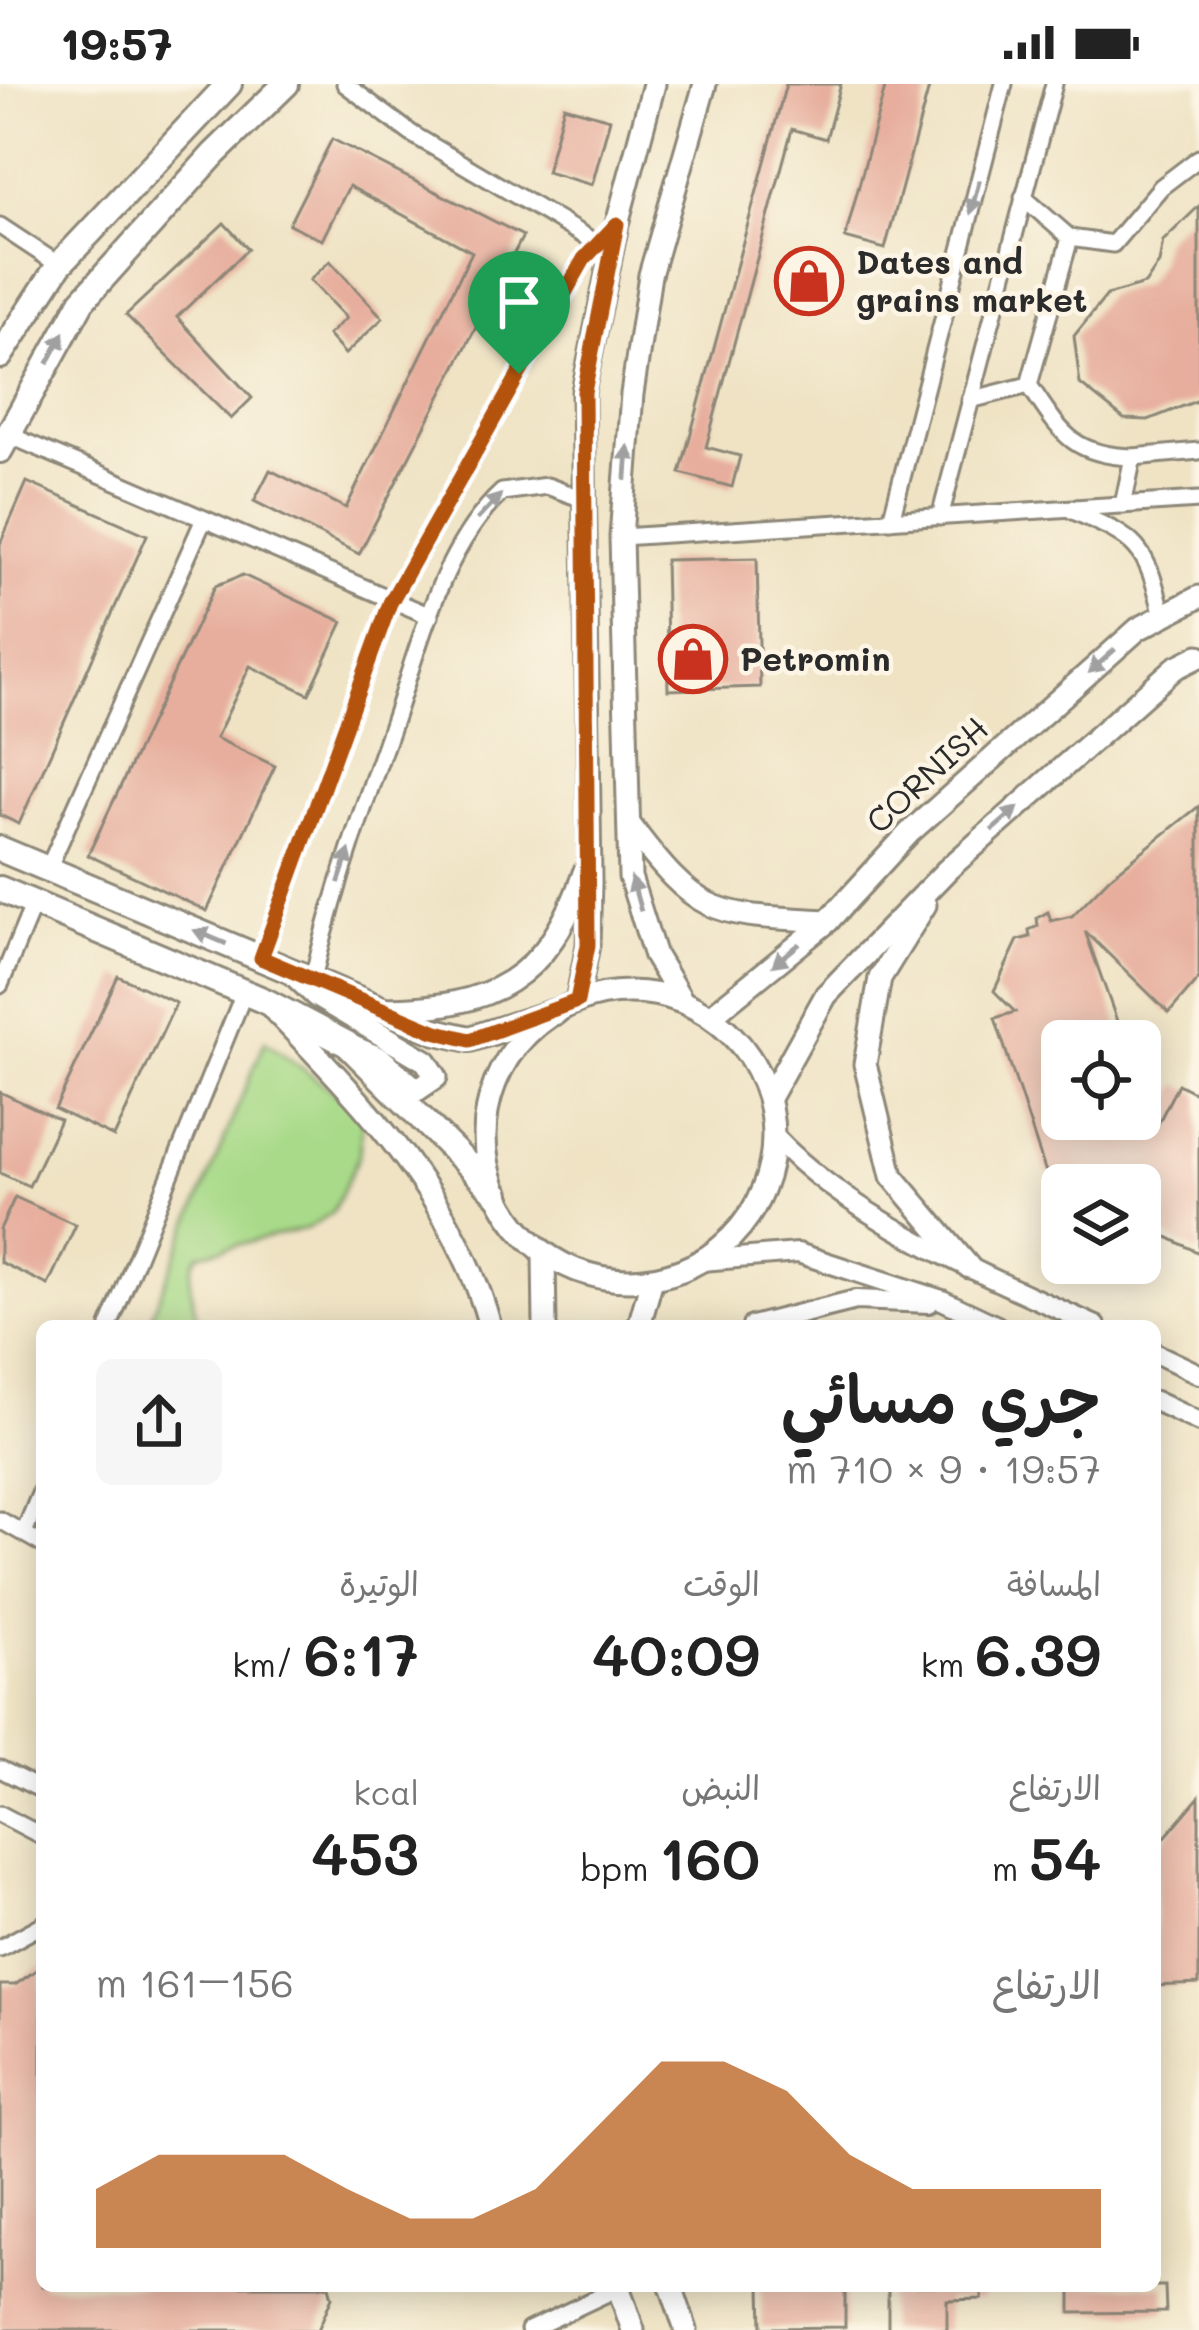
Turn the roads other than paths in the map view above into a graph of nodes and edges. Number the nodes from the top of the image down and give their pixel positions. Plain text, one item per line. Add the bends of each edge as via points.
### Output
1 (229, 84) edge
2 (286, 84) edge
3 (345, 84) edge
4 (654, 84) edge
5 (705, 84) edge
6 (1004, 84) edge
7 (1054, 84) edge
8 (1199, 158) edge
9 (1023, 197) junction
10 (617, 224) junction
11 (0, 226) edge
12 (1070, 238) junction
13 (598, 244) junction
14 (58, 265) junction
15 (0, 356) edge
16 (1029, 385) junction
17 (970, 400) junction
18 (4, 443) edge
19 (1199, 451) edge
20 (1133, 457) junction
21 (583, 499) junction
22 (1199, 500) edge
23 (1123, 506) junction
24 (1069, 509) junction
25 (940, 517) junction
26 (204, 519) junction
27 (891, 520) junction
28 (622, 537) junction
29 (1199, 597) edge
30 (390, 603) junction
31 (430, 616) junction
32 (1162, 616) junction
33 (1199, 656) edge
34 (630, 825) junction
35 (0, 849) edge
36 (590, 856) junction
37 (48, 869) junction
38 (947, 869) junction
39 (0, 889) edge
40 (34, 903) junction
41 (828, 921) junction
42 (261, 958) junction
43 (301, 974) junction
44 (0, 985) edge
45 (255, 997) junction
46 (682, 1000) junction
47 (566, 1006) junction
48 (381, 1009) junction
49 (711, 1016) junction
50 (347, 1044) junction
51 (769, 1098) junction
52 (774, 1136) junction
53 (496, 1194) junction
54 (544, 1254) junction
55 (701, 1261) junction
56 (969, 1267) junction
57 (652, 1279) junction
58 (952, 1305) junction
59 (112, 1320) edge
60 (488, 1320) edge
61 (545, 1320) edge
62 (641, 1320) edge
63 (776, 1320) edge
64 (984, 1320) edge
65 (1083, 1320) edge
66 (1161, 1356) edge
67 (1199, 1374) edge
68 (1161, 1404) edge
69 (1199, 1422) edge
70 (36, 1505) edge
71 (0, 1520) edge
72 (25, 1532) junction
73 (36, 1540) edge
74 (0, 1769) edge
75 (36, 1787) edge
76 (0, 1814) edge
77 (36, 1833) edge
78 (36, 1927) edge
79 (0, 1948) edge
80 (608, 2292) edge
81 (620, 2292) edge
82 (673, 2292) edge
83 (529, 2330) edge
84 (633, 2330) edge
85 (686, 2330) edge

1 - 14 main road
18 -> 2 main road via 82,302
3 - 13 street via 412,134
4 - 10 main road
28 -> 5 main road via 650,275
6 -> 27 street
7 - 9 street
8 - 12 street via 1161,187 1113,244
9 - 12 street
9 - 17 street
10 - 13 street
10 - 21 main road via 584,392
11 - 14 street
12 - 16 street
13 - 30 street
14 - 15 main road
16 - 17 street
16 - 20 street via 1054,427 1076,445
17 - 25 street
18 - 26 street
19 - 20 street
20 - 23 street
31 -> 21 street via 468,532 502,492 547,486
21 - 36 main road
22 - 23 street
23 - 24 street
24 - 25 street
24 - 32 street via 1134,538
25 - 27 street
26 - 30 street
26 - 37 street
27 - 28 street
28 - 34 main road
29 - 32 main road, CORNISH
30 - 31 street
30 - 42 street
43 -> 31 street
32 -> 41 main road, CORNISH via 908,833
38 -> 33 main road via 1175,668
34 - 41 main road via 674,884 727,915
46 -> 34 main road via 655,956 630,878
35 - 37 main road
36 - 47 main road via 588,945
36 - 48 main road via 550,950 522,974 481,999
42 -> 37 main road
38 - 51 main road via 826,995
38 - 56 main road via 880,978 865,1064 892,1176
39 - 40 main road
40 - 44 street
40 - 45 main road
41 -> 49 main road, CORNISH
42 - 43 main road
43 - 48 main road
43 - 50 main road via 316,996 426,1061 436,1077 417,1090
45 - 50 main road
45 - 59 street
45 - 60 main road via 381,1123 462,1249
46 - 47 main road via 611,992
46 - 49 main road
47 - 48 main road via 470,1040
47 - 53 main road via 523,1038 499,1073 486,1133
49 - 51 main road via 756,1066
50 - 53 main road
51 - 52 main road
52 - 55 main road via 765,1185 740,1228
52 - 56 street via 808,1173
53 - 54 main road
54 - 57 main road via 578,1272
54 - 61 main road
55 - 57 main road
55 - 58 street via 798,1253
56 - 65 street
57 - 62 main road
58 - 63 street via 856,1300
58 - 64 street
66 - 67 street
68 - 69 street
70 - 72 street
71 - 72 street
72 - 73 street
74 - 75 street
76 - 77 street
78 - 79 street
80 - 83 street
81 - 84 main road
82 - 85 main road

